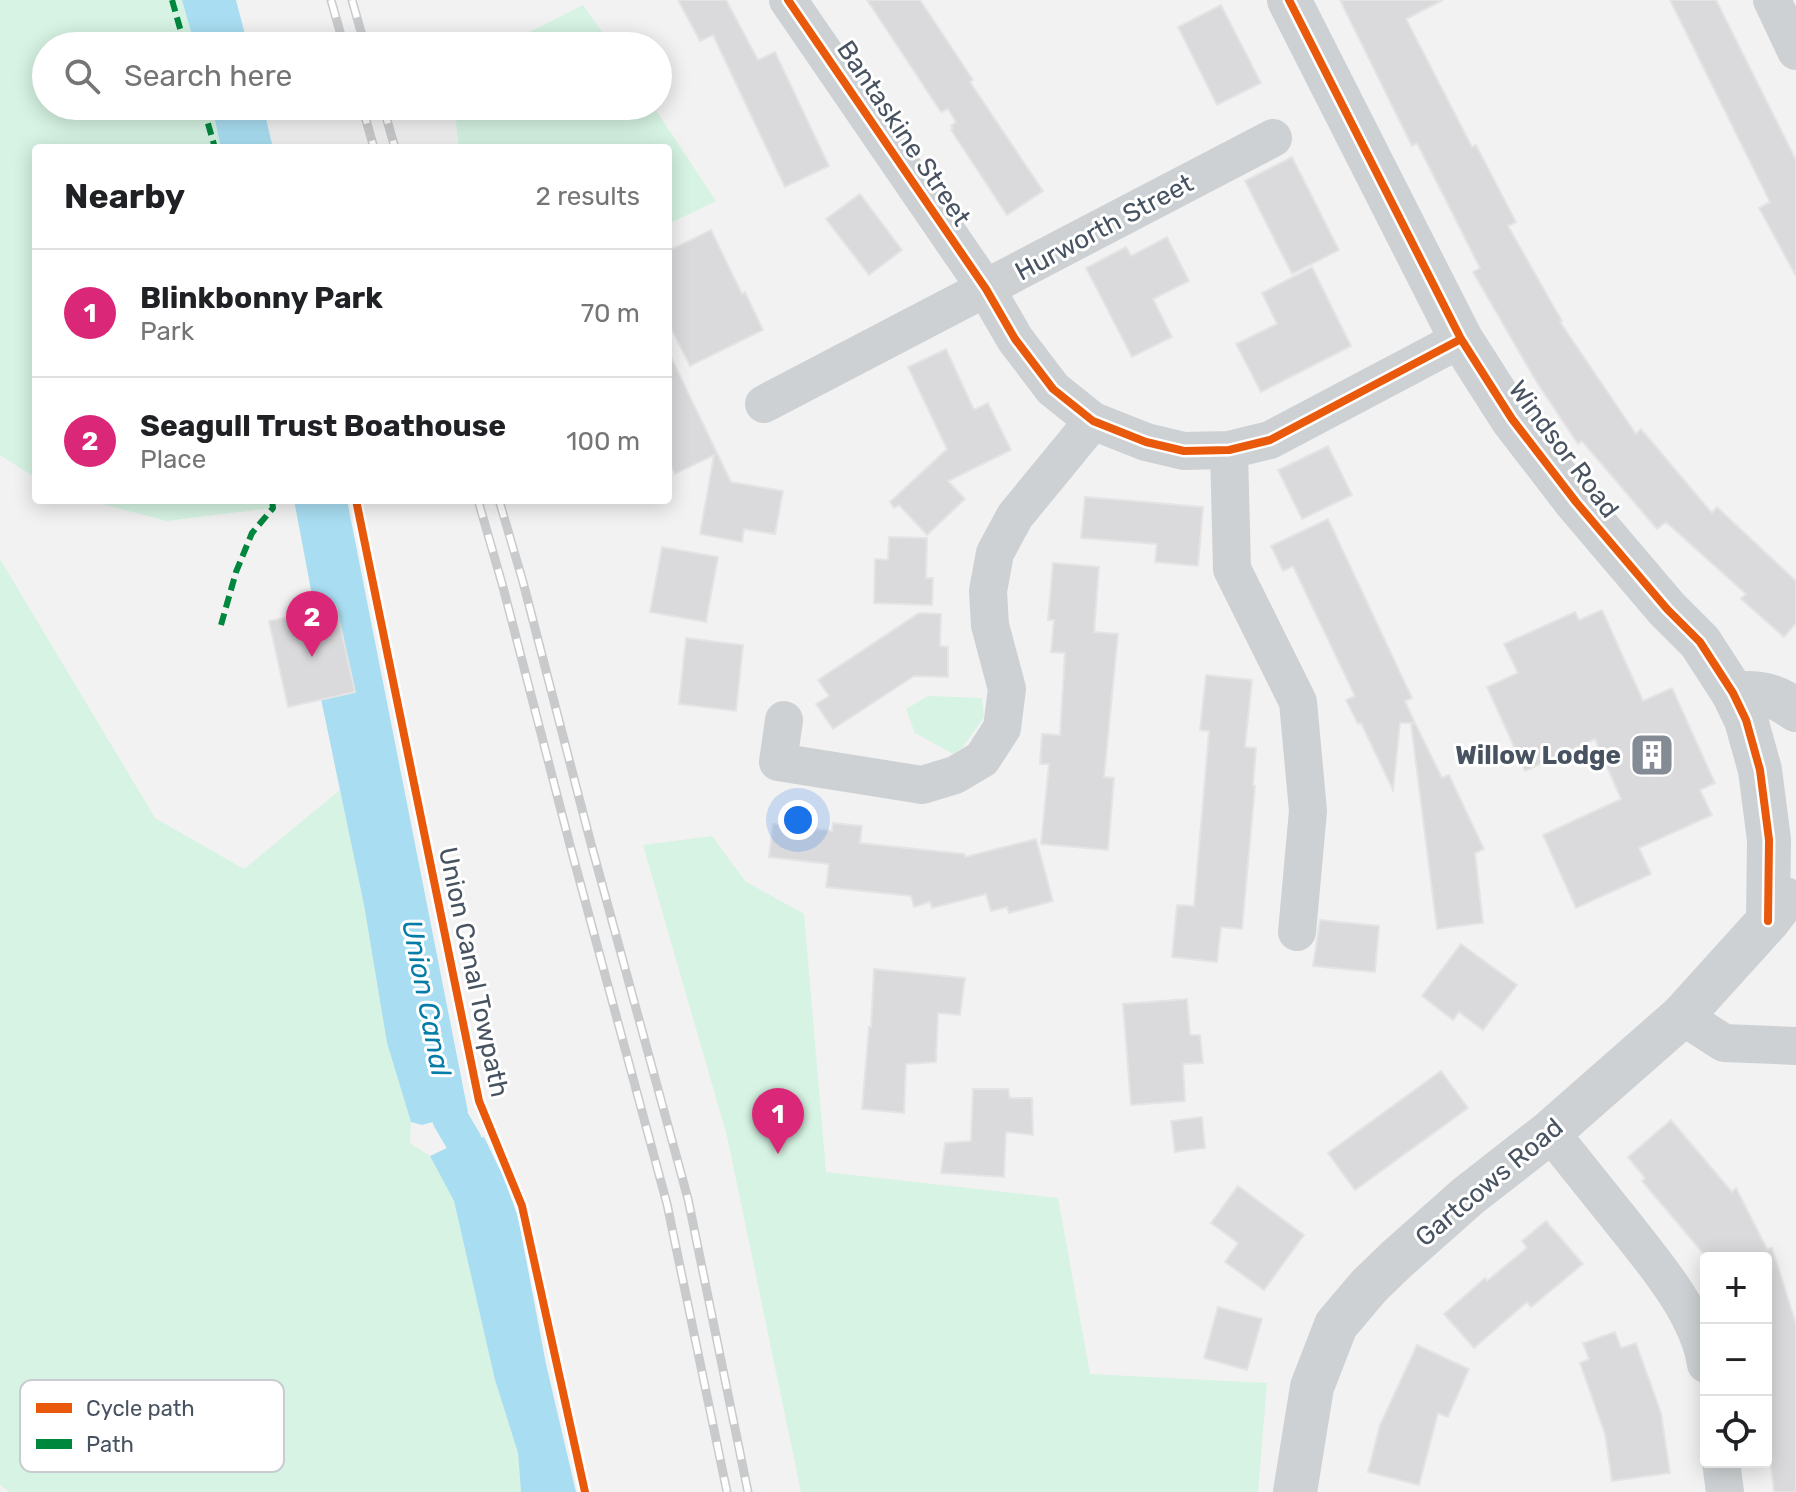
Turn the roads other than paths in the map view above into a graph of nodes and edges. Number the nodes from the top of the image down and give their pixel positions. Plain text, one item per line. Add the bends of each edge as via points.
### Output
1 (788, 0) edge
2 (1289, 0) edge
3 (1772, 0) edge
4 (1796, 51) edge
5 (1273, 138) dead end
6 (986, 289) junction
7 (1461, 339) junction
8 (764, 404) dead end
9 (1093, 421) junction
10 (1229, 450) junction
11 (1733, 693) junction
12 (1796, 710) edge
13 (784, 720) dead end
14 (1796, 884) edge
15 (1768, 921) junction
16 (1297, 932) dead end
17 (1682, 1016) junction
18 (1796, 1046) edge
19 (1550, 1132) junction
20 (1700, 1344) edge
21 (1722, 1468) edge
22 (1295, 1492) edge
23 (1725, 1492) edge

1 - 6 street, Bantaskine Street
2 - 7 street, Windsor Road
3 - 4 street
5 - 6 street, Hurworth Street
6 - 8 street, Hurworth Street
6 - 9 street, Bantaskine Street via 1053,389
7 - 10 street, Bantaskine Street via 1270,440
7 - 11 street, Windsor Road via 1521,431 1700,642
9 - 10 street, Bantaskine Street via 1184,451
9 - 13 street via 1015,516 995,553 988,591 990,625 1007,689 1002,728 982,759 922,785 778,762
10 - 16 street via 1232,569 1298,702 1308,811
11 - 12 street via 1758,692
11 - 15 street, Windsor Road via 1760,770 1769,840
14 - 15 street, Gartcows Road
15 - 17 street, Gartcows Road
17 - 18 street via 1724,1043
17 - 19 street, Gartcows Road
19 - 20 street via 1669,1280
19 - 22 street, Gartcows Road via 1397,1259 1336,1325 1312,1387
21 - 23 street

